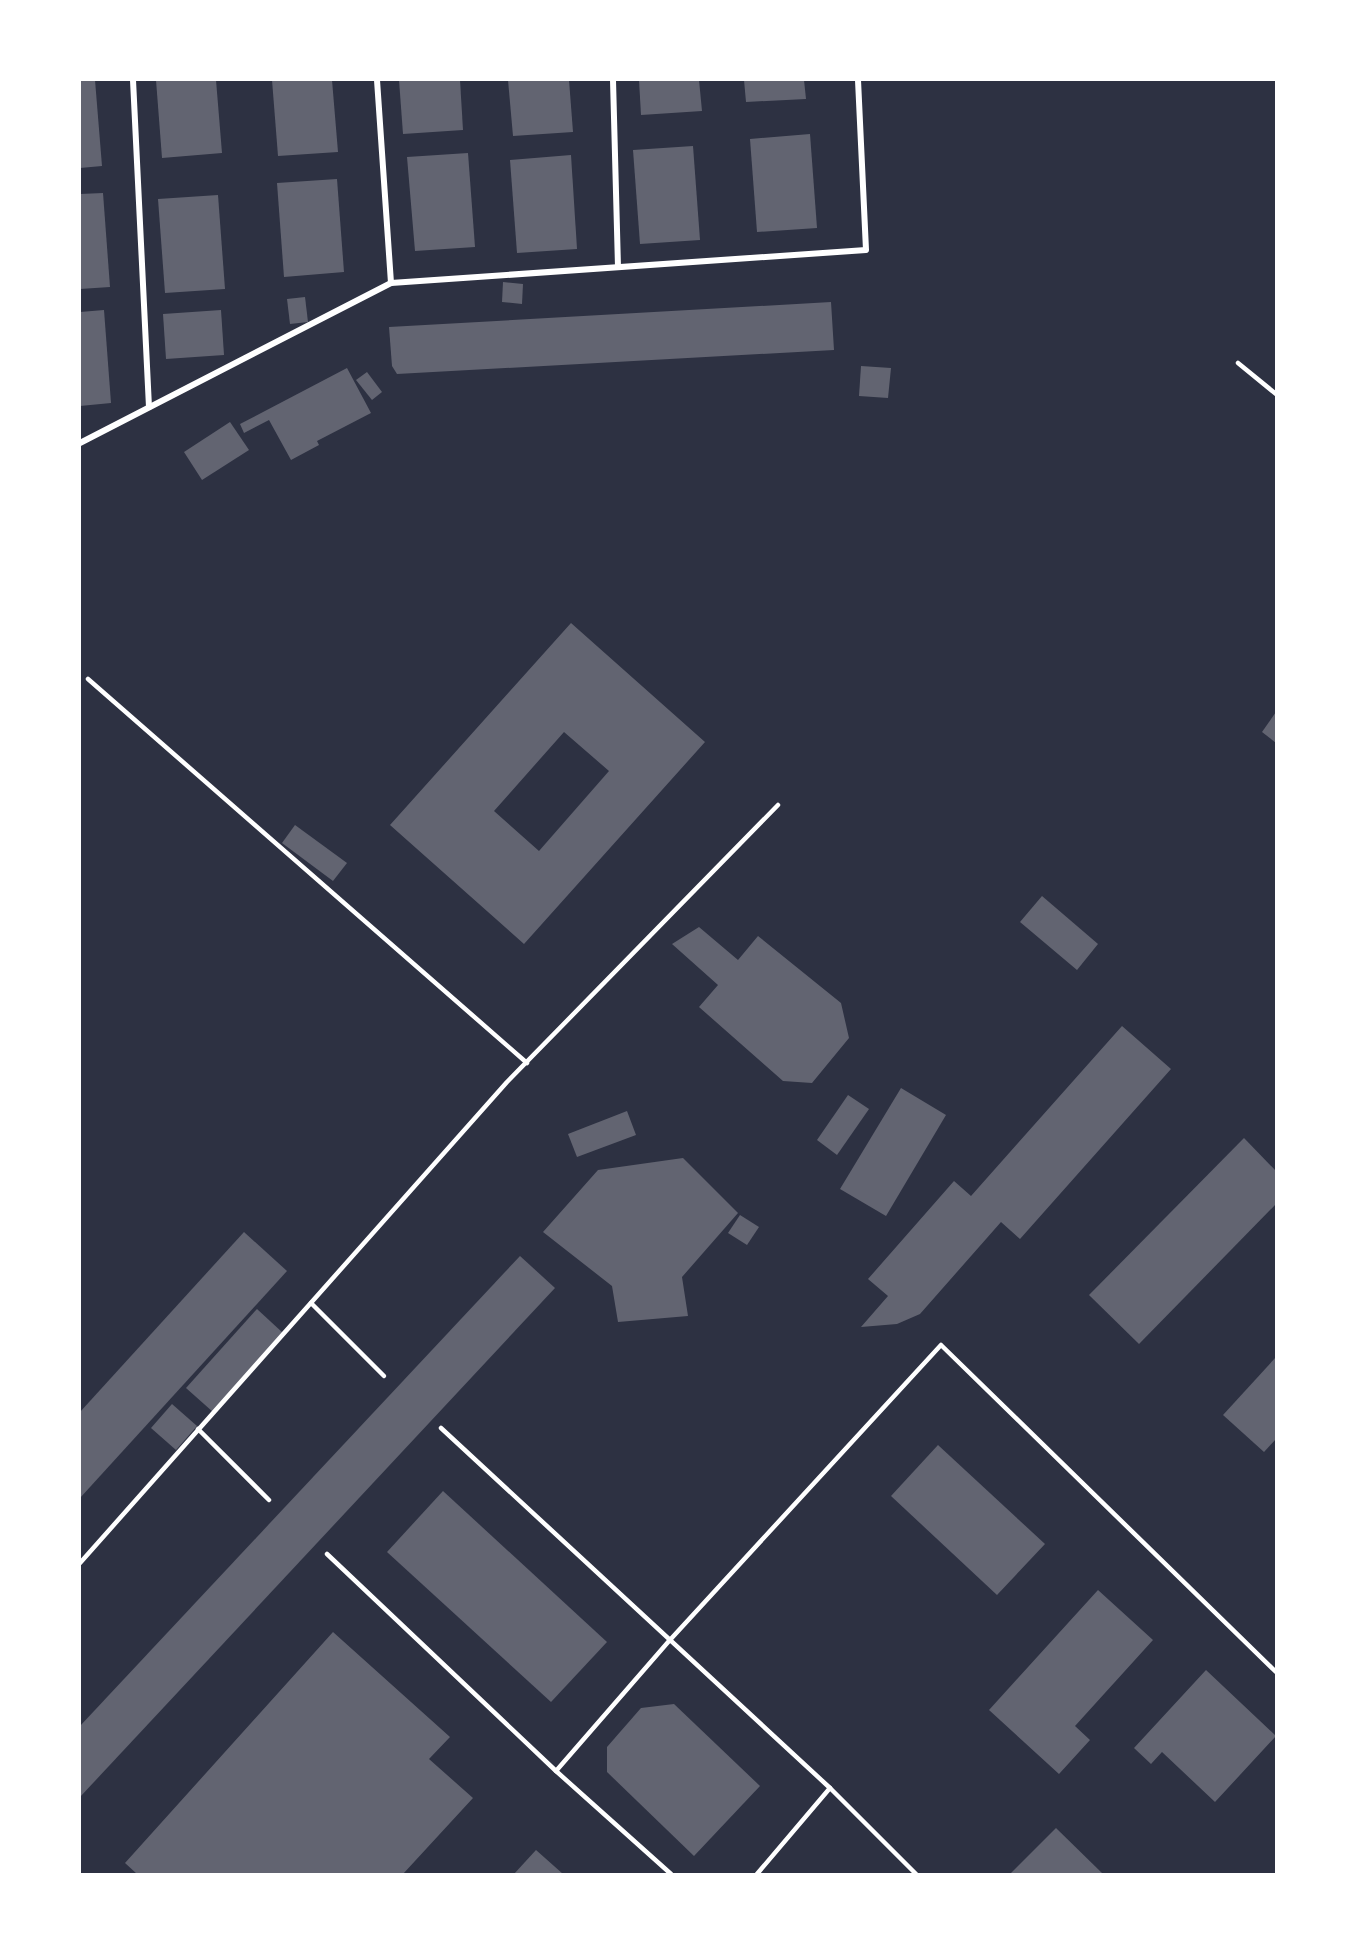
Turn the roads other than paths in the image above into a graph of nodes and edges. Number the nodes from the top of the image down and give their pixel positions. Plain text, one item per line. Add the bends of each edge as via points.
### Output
1 (133, 80) edge
2 (377, 80) edge
3 (613, 80) edge
4 (858, 80) edge
5 (618, 267) junction
6 (391, 283) junction
7 (1238, 363) dead end
8 (1276, 394) edge
9 (149, 407) junction
10 (80, 443) edge
11 (88, 679) dead end
12 (778, 805) dead end
13 (527, 1063) junction
14 (311, 1303) junction
15 (384, 1376) dead end
16 (441, 1428) dead end
17 (198, 1430) junction
18 (269, 1500) dead end
19 (327, 1554) dead end
20 (80, 1563) edge
21 (669, 1641) junction
22 (1276, 1672) edge
23 (556, 1771) junction
24 (831, 1788) junction
25 (671, 1875) edge
26 (757, 1875) edge
27 (916, 1875) edge

1 - 9 street
2 - 6 street
3 - 5 street
4 - 5 street via 866,250
5 - 6 street
6 - 9 street
7 - 8 lane
9 - 10 street
11 - 13 lane
12 - 13 lane
13 - 14 lane
14 - 15 lane
14 - 17 lane
16 - 21 lane
17 - 18 lane
17 - 20 lane
19 - 23 lane
21 - 22 lane via 941,1345
21 - 23 lane
21 - 24 lane
23 - 25 lane
24 - 26 lane
24 - 27 lane

